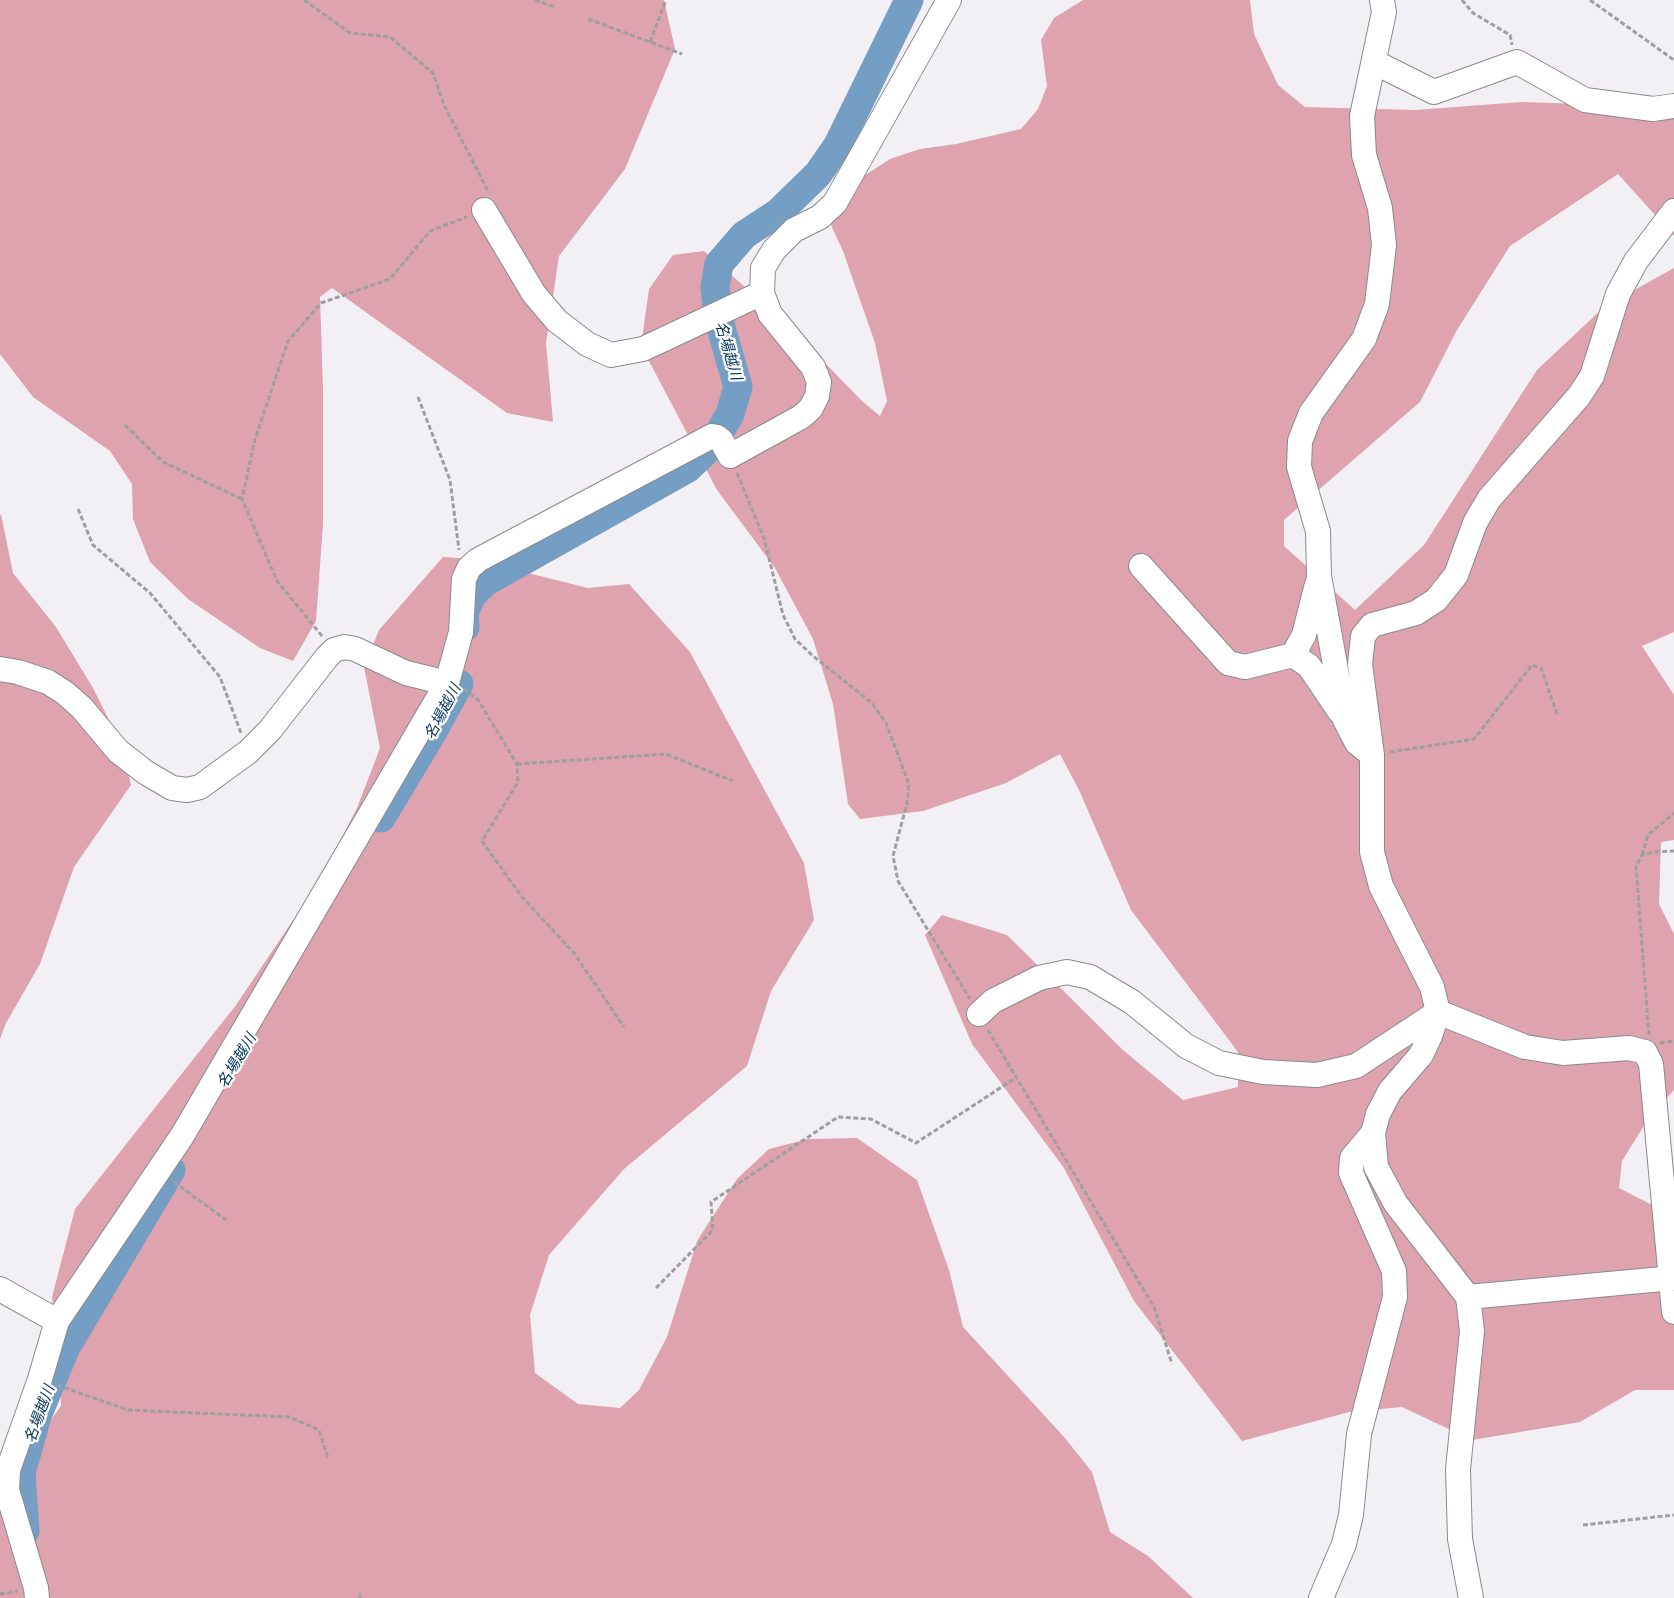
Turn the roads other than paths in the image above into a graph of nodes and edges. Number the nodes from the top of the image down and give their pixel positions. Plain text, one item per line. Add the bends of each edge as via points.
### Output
1 (949, 0) edge
2 (1382, 0) edge
3 (1374, 62) junction
4 (1674, 106) edge
5 (484, 210) road end
6 (1674, 211) edge
7 (762, 293) junction
8 (1141, 566) dead end
9 (1319, 576) junction
10 (1293, 655) junction
11 (0, 669) edge
12 (456, 686) junction
13 (1345, 720) junction
14 (1372, 755) junction
15 (1438, 1012) junction
16 (979, 1014) road end
17 (1373, 1133) junction
18 (1672, 1278) edge
19 (0, 1289) edge
20 (1468, 1297) junction
21 (1674, 1312) edge
22 (57, 1320) junction
23 (37, 1598) edge
24 (1321, 1598) edge
25 (1471, 1598) edge

1 - 7 street via 835,203 820,217 794,230 774,250 763,268
2 - 3 street via 1384,12
3 - 4 street via 1434,92 1517,62 1585,100 1653,109
3 - 9 street via 1362,116 1364,155 1380,208 1384,245 1377,304 1364,339 1311,413 1300,441 1299,467 1318,531
5 - 7 street via 534,294 557,321 587,344 611,355 643,349
6 - 14 street via 1636,261 1618,294 1592,376 1579,396 1490,499 1475,523 1456,575 1436,600 1416,613 1372,625 1363,636 1360,664
7 - 12 street via 770,314 813,367 819,382 811,408 801,418 726,449 717,436 712,436 478,560 464,579
8 - 10 street via 1228,662 1245,667
9 - 10 street via 1304,635
9 - 13 street
10 - 13 street via 1309,666
11 - 12 street via 48,682 66,693 118,751 172,788 187,790 200,786 248,752 270,730 334,650 344,647 355,649 406,673
12 - 22 street via 182,1136
13 - 14 street via 1358,743
14 - 15 street via 1372,852 1381,886 1432,987
15 - 16 street via 1356,1066 1317,1075 1263,1072 1219,1063 1186,1046 1132,1002 1090,977 1067,972 1039,978 993,1001
15 - 17 street via 1421,1055 1390,1090
15 - 18 street via 1525,1046 1563,1053 1629,1048 1645,1052 1651,1064
17 - 20 street via 1376,1167 1396,1204
17 - 24 street via 1352,1158 1351,1173 1394,1270 1395,1297 1359,1434 1351,1515 1344,1544
18 - 20 street
18 - 21 street
19 - 22 street
20 - 25 street via 1472,1332 1458,1469 1460,1539
22 - 23 street via 8,1470 7,1490

